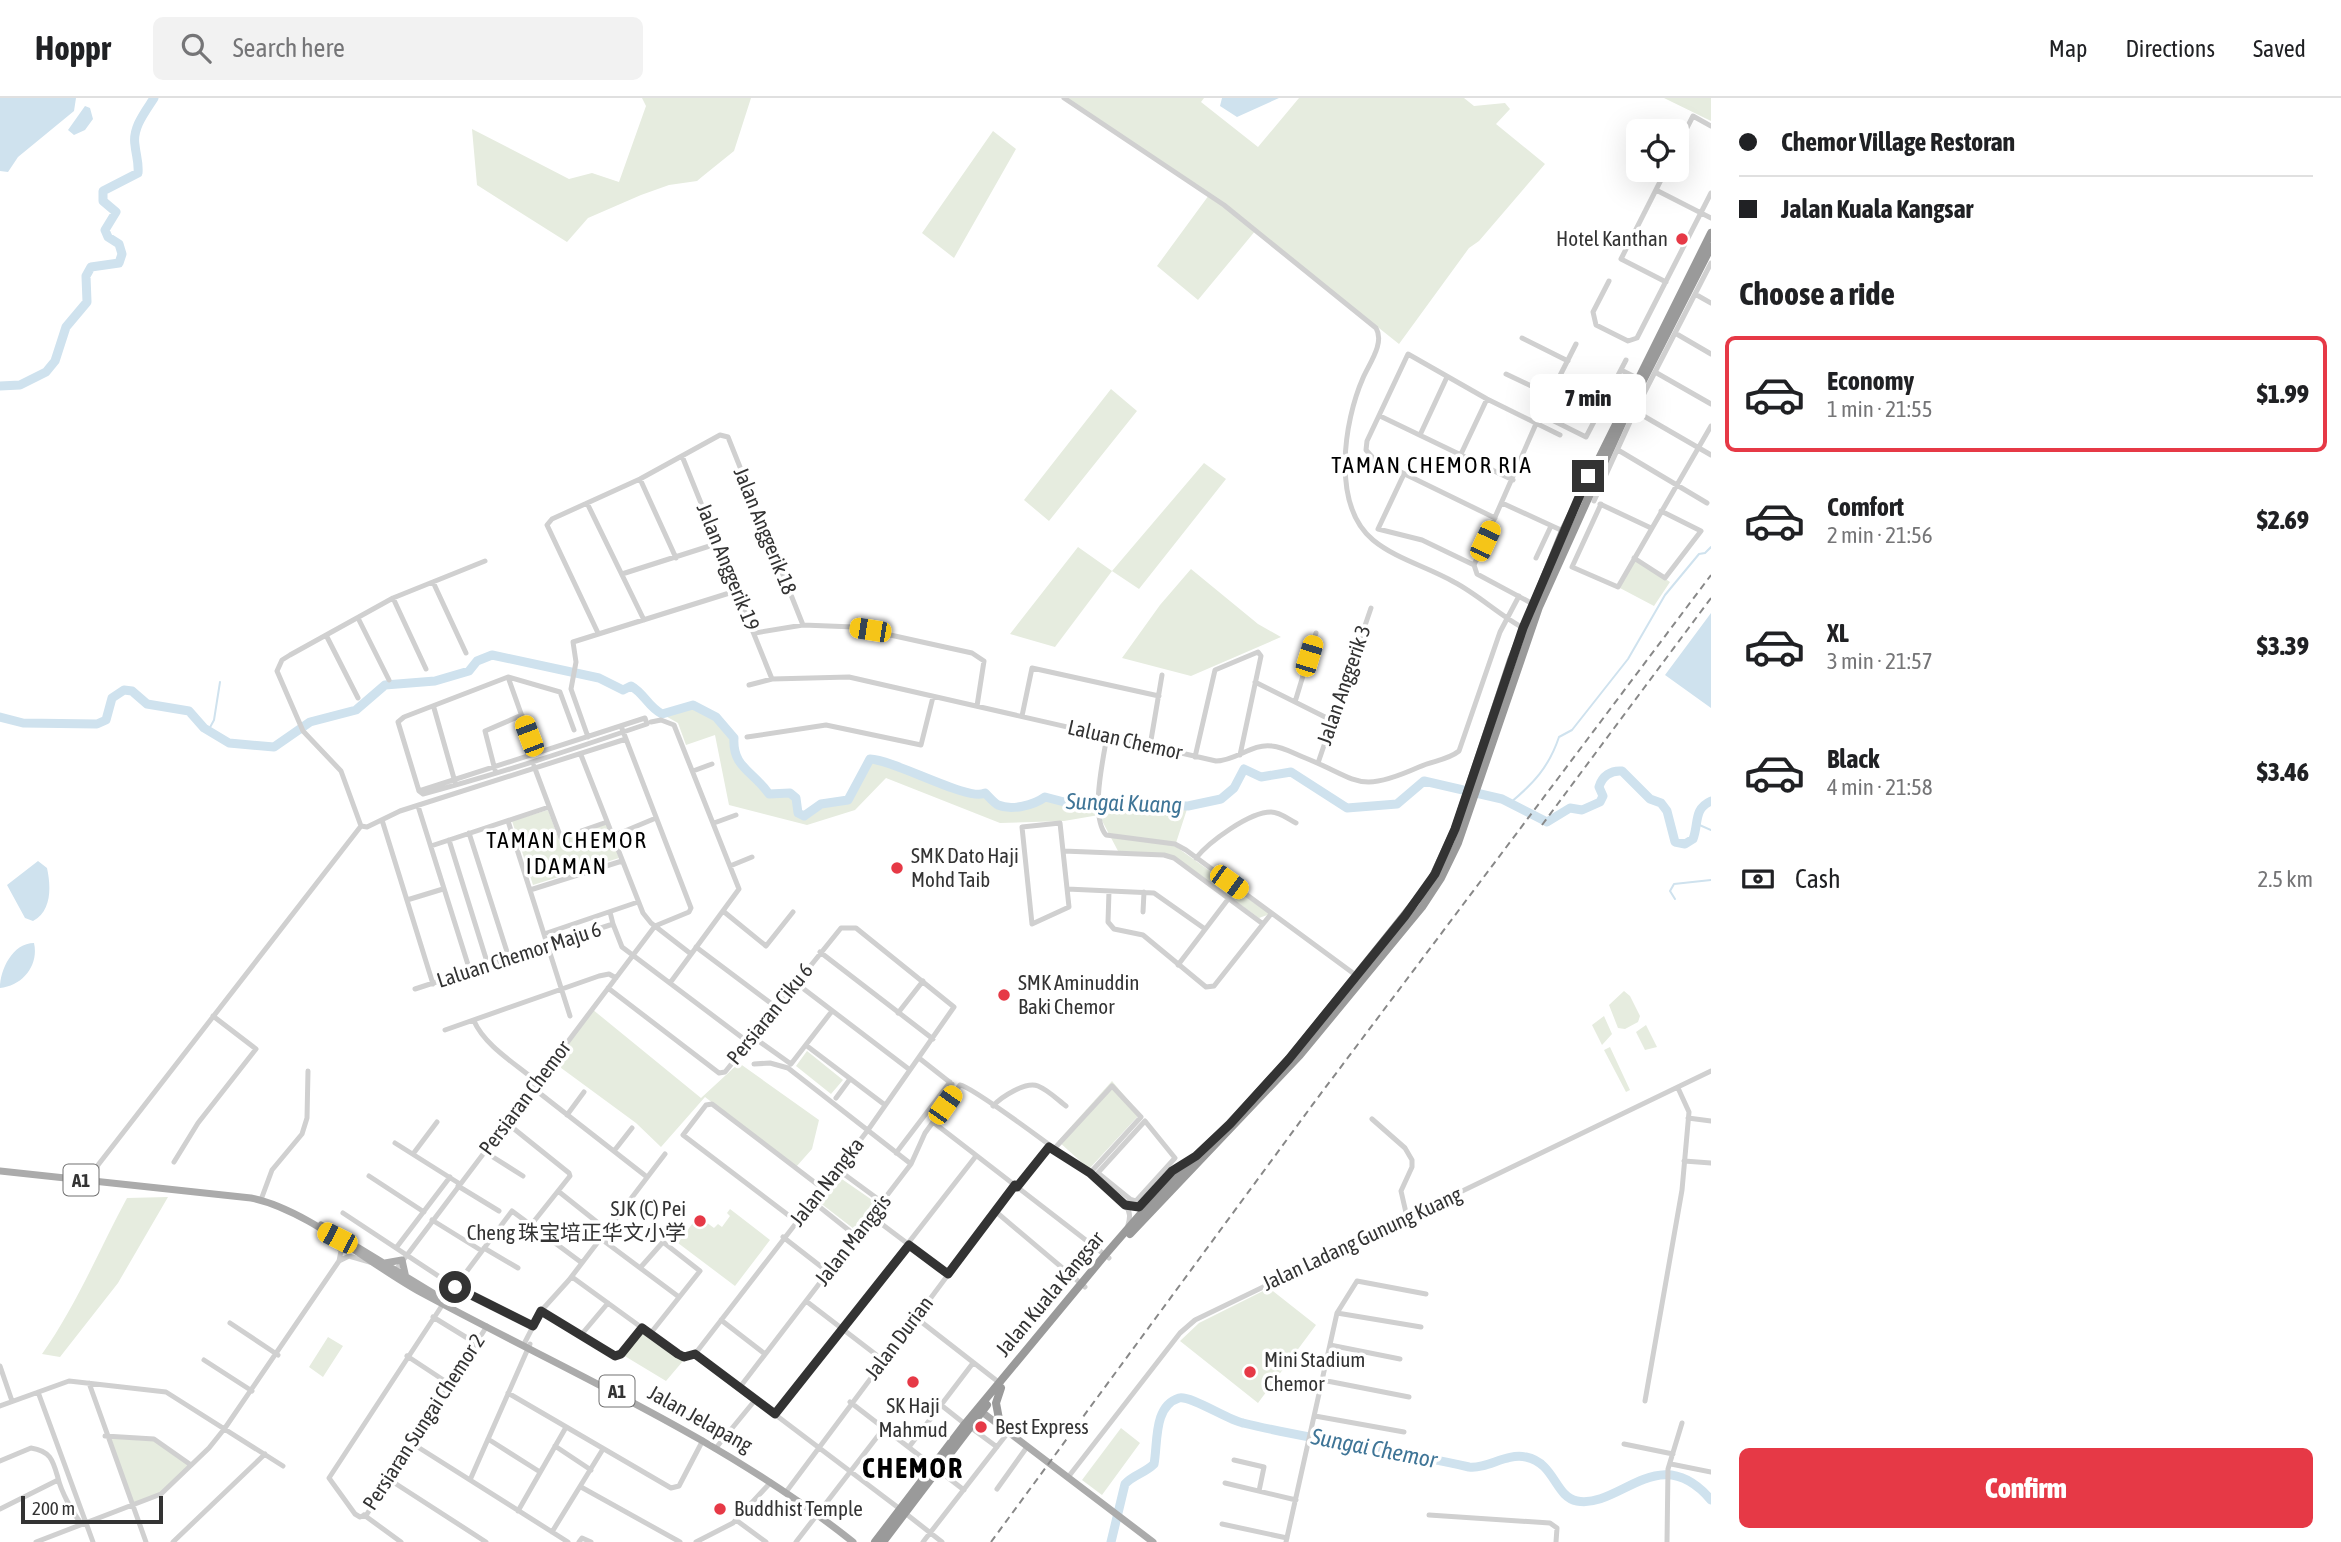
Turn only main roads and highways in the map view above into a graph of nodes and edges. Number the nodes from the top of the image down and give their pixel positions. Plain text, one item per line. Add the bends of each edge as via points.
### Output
1 (1711, 233) edge
2 (1711, 249) edge
3 (1588, 476) junction
4 (1594, 501) junction
5 (1572, 511) junction
6 (1526, 629) junction
7 (1358, 977) junction
8 (0, 1171) edge
9 (177, 1189) junction
10 (317, 1228) junction
11 (1107, 1257) junction
12 (377, 1262) junction
13 (395, 1271) junction
14 (407, 1278) junction
15 (412, 1287) junction
16 (527, 1344) junction
17 (1001, 1386) junction
18 (981, 1408) junction
19 (999, 1419) junction
20 (1009, 1432) junction
21 (716, 1448) junction
22 (787, 1491) junction
23 (902, 1511) junction
24 (856, 1542) edge
25 (875, 1542) edge
26 (883, 1542) edge
27 (1153, 1542) edge

1 - 3 highway, Jalan Kuala Kangsar
2 - 4 highway, Jalan Kuala Kangsar via 1634,398
3 - 4 highway via 1585,494
3 - 5 highway, Jalan Kuala Kangsar
4 - 5 highway via 1583,499
4 - 6 highway, Jalan Kuala Kangsar
5 - 6 highway, Jalan Kuala Kangsar
6 - 7 highway, Jalan Kuala Kangsar via 1474,781 1458,843 1436,887
7 - 11 highway, Jalan Kuala Kangsar
7 - 11 highway, Jalan Kuala Kangsar via 1268,1091
8 - 9 main road, Jalan Jelapang / A1
9 - 10 main road, Jalan Jelapang / A1 via 269,1202
9 - 12 main road, Jalan Jelapang / A1 via 262,1198 299,1212
10 - 12 main road, Jalan Jelapang / A1
10 - 13 main road
11 - 17 highway, Jalan Kuala Kangsar
12 - 13 main road, Jalan Jelapang / A1
12 - 14 main road via 392,1264 403,1257
12 - 15 main road, Jalan Jelapang / A1
13 - 14 main road, Jalan Jelapang / A1
13 - 15 main road
14 - 16 main road, Jalan Jelapang / A1
15 - 16 main road, Jalan Jelapang / A1
16 - 21 main road, Jalan Jelapang / A1
17 - 18 highway, Jalan Kuala Kangsar
17 - 19 highway via 996,1403
18 - 19 main road
18 - 20 main road
18 - 23 highway, Jalan Kuala Kangsar
19 - 20 main road
20 - 27 main road
21 - 22 main road, Jalan Jelapang / A1
21 - 22 main road, Jalan Jelapang / A1
22 - 24 main road, Jalan Jelapang / A1
23 - 25 highway, Jalan Kuala Kangsar
23 - 26 highway, Jalan Kuala Kangsar

